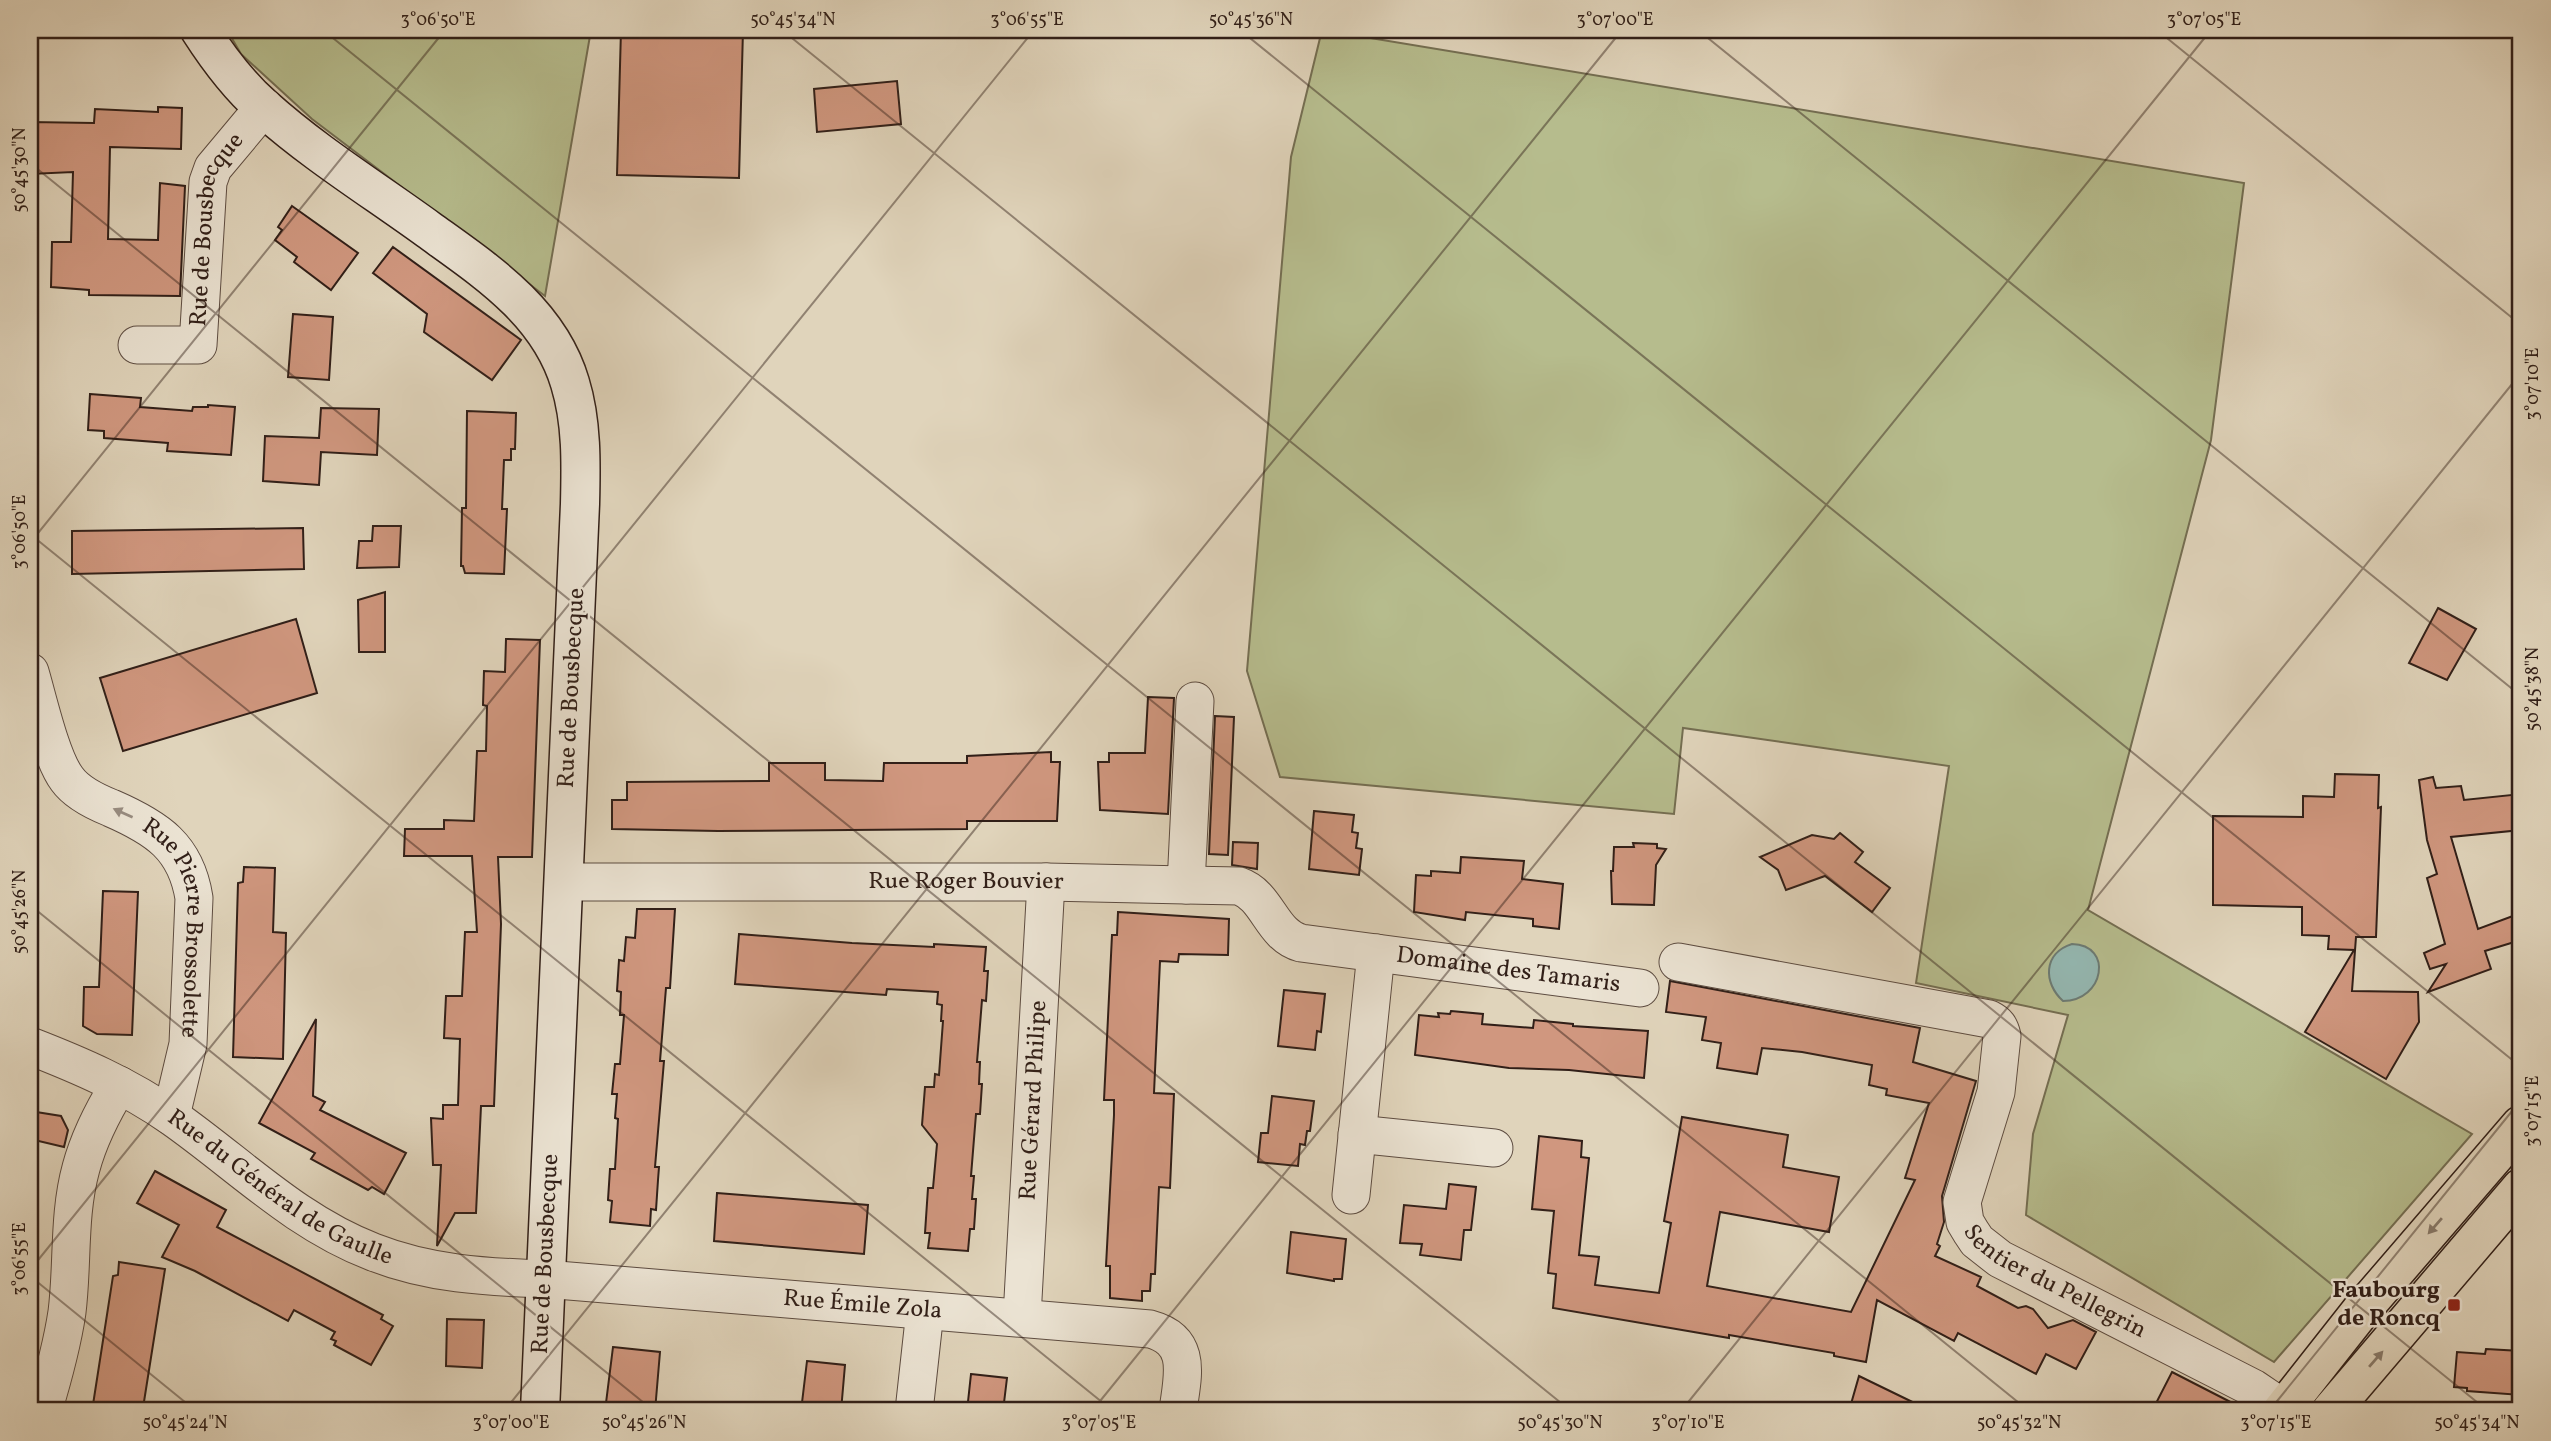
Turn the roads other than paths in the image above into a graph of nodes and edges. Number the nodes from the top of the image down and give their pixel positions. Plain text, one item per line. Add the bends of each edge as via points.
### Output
1 (200, 30) edge
2 (264, 107) junction
3 (137, 345) dead end
4 (30, 672) edge
5 (1195, 701) dead end
6 (564, 882) junction
7 (1046, 882) junction
8 (1186, 885) junction
9 (1376, 953) junction
10 (1678, 962) dead end
11 (1640, 988) dead end
12 (30, 1046) edge
13 (119, 1086) junction
14 (171, 1116) junction
15 (2521, 1125) edge
16 (1357, 1134) junction
17 (1494, 1148) dead end
18 (2521, 1188) edge
19 (1351, 1195) dead end
20 (545, 1279) junction
21 (925, 1311) junction
22 (1022, 1317) junction
23 (2283, 1410) edge
24 (43, 1411) edge
25 (540, 1411) edge
26 (914, 1411) edge
27 (1178, 1411) edge
28 (2331, 1411) edge

1 - 2 street, Rue de Bousbecque via 229,71
2 - 3 street, Rue de Bousbecque via 213,168 208,182 198,345
2 - 6 street, Rue de Bousbecque via 516,297 547,334 570,381 580,470
14 -> 4 street, Rue Pierre Brossolette via 188,1044 191,881 166,840 143,822 88,797 67,779 58,764
5 - 8 street
6 - 7 street, Rue Roger Bouvier
6 - 20 street, Rue de Bousbecque
7 - 8 street, Rue Roger Bouvier
7 - 22 street, Rue Gérard Philipe
8 - 9 street, Domaine des Tamaris via 1239,886 1256,897 1294,941
9 - 11 street, Domaine des Tamaris
9 - 16 street, Domaine des Tamaris
10 - 23 street, Sentier du Pellegrin via 1996,1023 2002,1036 1996,1092 1962,1202 1965,1222 1977,1241 2000,1259 2253,1388
12 - 13 street, Rue du Général de Gaulle
13 - 14 street, Rue du Général de Gaulle
13 - 24 street via 96,1126 80,1169 64,1330
14 - 20 street, Rue du Général de Gaulle via 277,1199 348,1242 400,1262 450,1274
15 -> 23 main road via 2360,1312
16 - 17 street
16 - 19 street, Domaine des Tamaris
28 -> 18 main road
20 - 21 street, Rue Émile Zola
20 - 25 street, Rue de Bousbecque
21 - 22 street, Rue Émile Zola
21 - 26 street
22 - 27 street, Rue Émile Zola via 1165,1334 1176,1344 1184,1367

